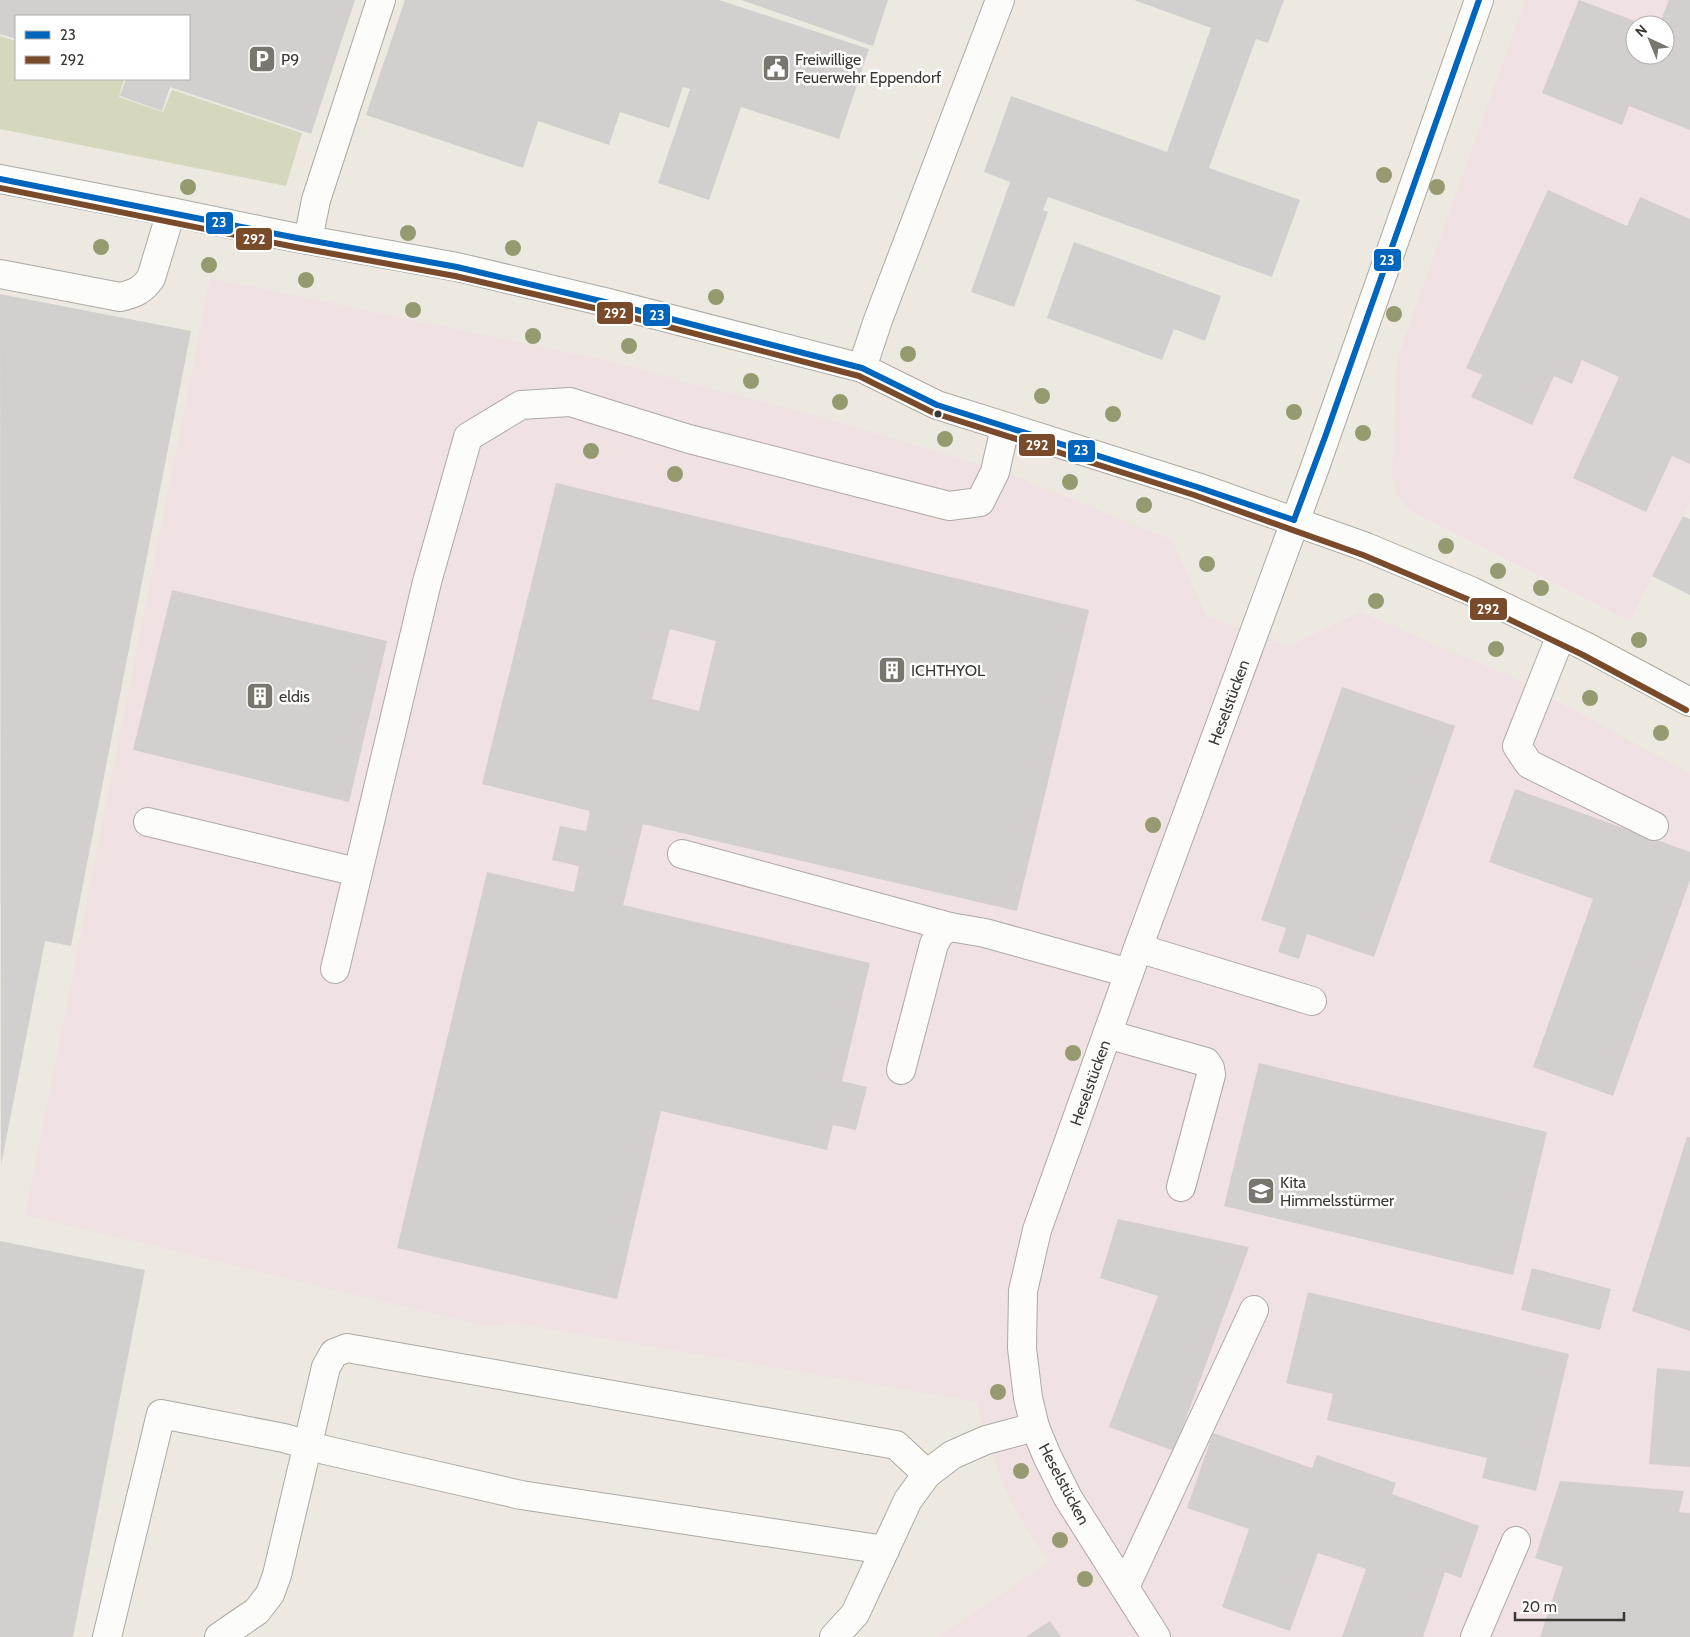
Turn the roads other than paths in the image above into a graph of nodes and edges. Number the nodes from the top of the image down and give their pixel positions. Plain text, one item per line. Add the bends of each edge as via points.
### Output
1 (381, 0) edge
2 (1000, 0) edge
3 (1479, 0) edge
4 (0, 179) edge
5 (171, 212) junction
6 (308, 240) junction
7 (0, 274) edge
8 (862, 368) junction
9 (1005, 427) junction
10 (1294, 520) junction
11 (1561, 635) junction
12 (1690, 702) edge
13 (148, 822) dead end
14 (1654, 826) dead end
15 (682, 854) dead end
16 (357, 872) junction
17 (950, 927) junction
18 (1134, 960) junction
19 (335, 969) dead end
20 (1312, 1001) dead end
21 (1107, 1034) junction
22 (901, 1070) dead end
23 (1181, 1187) dead end
24 (1254, 1310) dead end
25 (1035, 1426) junction
26 (307, 1445) junction
27 (927, 1474) junction
28 (1516, 1541) dead end
29 (885, 1550) junction
30 (1125, 1587) junction
31 (107, 1637) edge
32 (219, 1637) edge
33 (834, 1637) edge
34 (1156, 1637) edge
35 (1475, 1637) edge

1 - 6 street via 316,200
2 - 8 street via 881,310
3 - 10 street, Heselstücken
4 - 5 street
5 - 6 street
5 - 7 street via 151,278 145,287 133,294 120,297
6 - 8 street via 466,269
8 - 9 street via 937,405
9 - 10 street
9 - 16 street via 996,472 980,502 948,506 689,439 570,402 521,405 468,437 427,582
10 - 11 street via 1471,591
10 - 18 street, Heselstücken
11 - 12 street
11 - 14 street via 1516,746 1529,764
13 - 16 street
15 - 17 street
16 - 19 street
17 - 18 street
17 - 22 street via 940,933 934,944
18 - 20 street
18 - 21 street, Heselstücken
21 - 23 street via 1206,1062 1210,1068 1211,1076
21 - 25 street, Heselstücken via 1037,1230 1023,1291 1022,1348
24 - 30 street
25 - 27 street via 986,1440 952,1455
25 - 30 street, Heselstücken via 1068,1498
26 - 27 street via 326,1367 334,1353 347,1348 896,1444
26 - 29 street via 520,1495
26 - 31 street via 161,1414
26 - 32 street via 278,1574 270,1594 257,1611
27 - 29 street via 908,1500
28 - 35 street
29 - 33 street via 856,1614
30 - 34 street, Heselstücken

